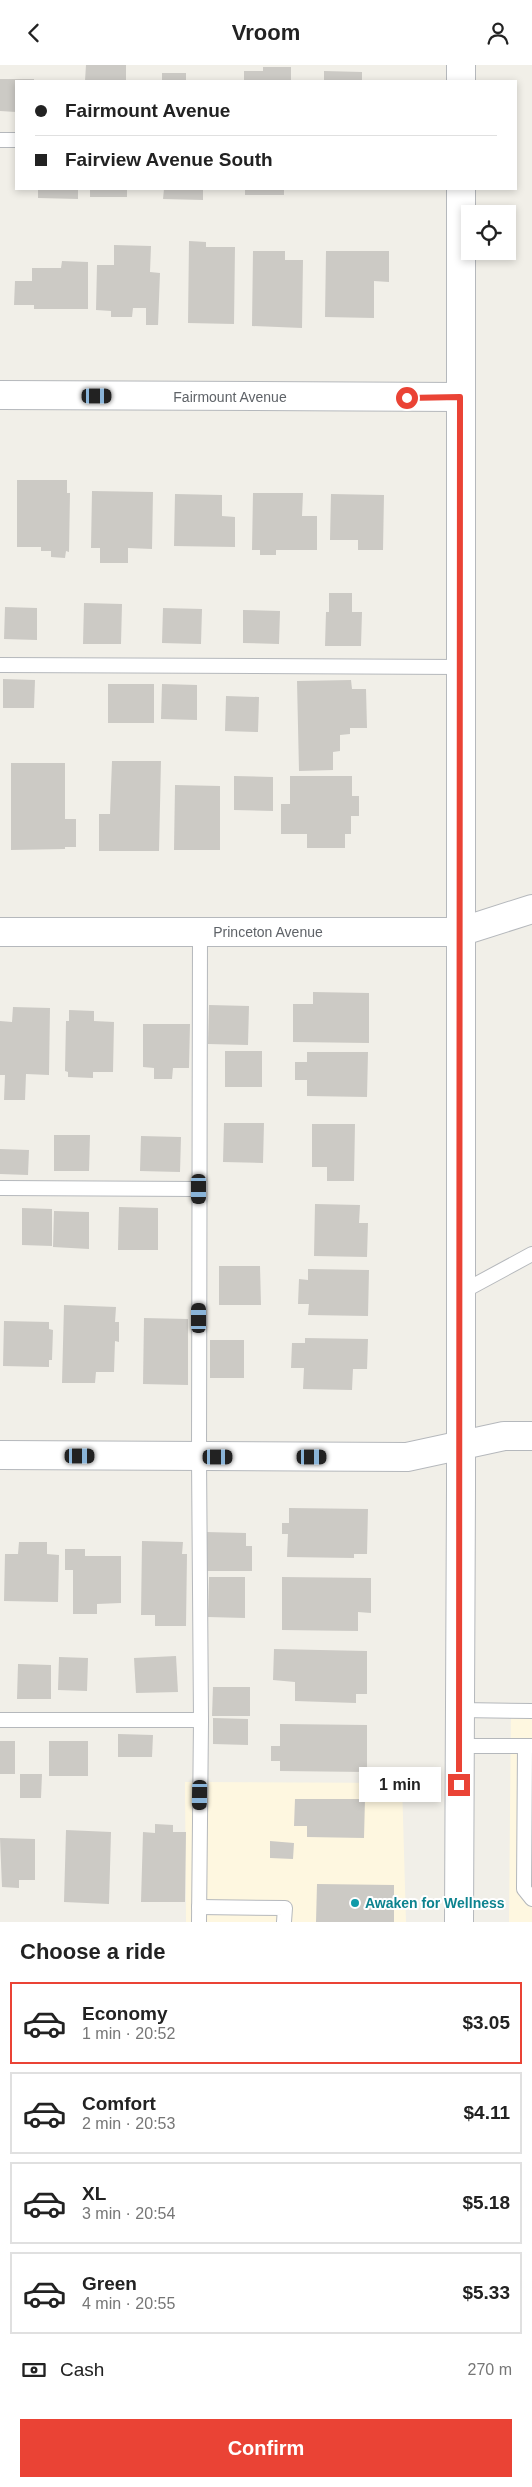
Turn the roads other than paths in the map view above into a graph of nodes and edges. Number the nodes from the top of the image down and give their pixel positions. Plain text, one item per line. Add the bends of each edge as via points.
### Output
1 (461, 65) edge
2 (461, 80) edge
3 (0, 140) edge
4 (15, 140) edge
5 (461, 190) edge
6 (0, 395) edge
7 (460, 397) junction
8 (0, 665) edge
9 (461, 667) junction
10 (532, 909) edge
11 (0, 932) edge
12 (200, 932) junction
13 (460, 932) junction
14 (0, 1188) edge
15 (199, 1189) junction
16 (532, 1254) edge
17 (460, 1293) junction
18 (532, 1436) edge
19 (461, 1444) junction
20 (0, 1455) edge
21 (199, 1457) junction
22 (460, 1710) junction
23 (532, 1711) edge
24 (0, 1720) edge
25 (201, 1720) junction
26 (459, 1746) junction
27 (529, 1746) edge
28 (528, 1801) edge
29 (528, 1843) edge
30 (528, 1880) edge
31 (532, 1899) edge
32 (199, 1907) junction
33 (199, 1922) edge
34 (284, 1922) edge
35 (459, 1922) edge

1 - 2 street
3 - 4 lane
5 - 7 street
6 - 7 street, Fairmount Avenue
7 - 9 street
8 - 9 lane
9 - 13 street
10 - 13 street, Princeton Avenue
11 - 12 street, Princeton Avenue
12 - 13 street, Princeton Avenue
12 - 15 lane
13 - 17 street
14 - 15 lane
15 - 21 lane
16 - 17 lane
17 - 19 street
18 - 19 street via 504,1436
19 - 21 street via 407,1457
19 - 22 street
20 - 21 street
21 - 25 lane
22 - 23 lane
22 - 26 street
24 - 25 lane
25 - 32 lane
26 - 27 lane
26 - 35 street
27 - 28 lane
28 - 29 lane
29 - 30 lane
30 - 31 lane via 524,1889
32 - 33 lane
32 - 34 lane via 284,1908

